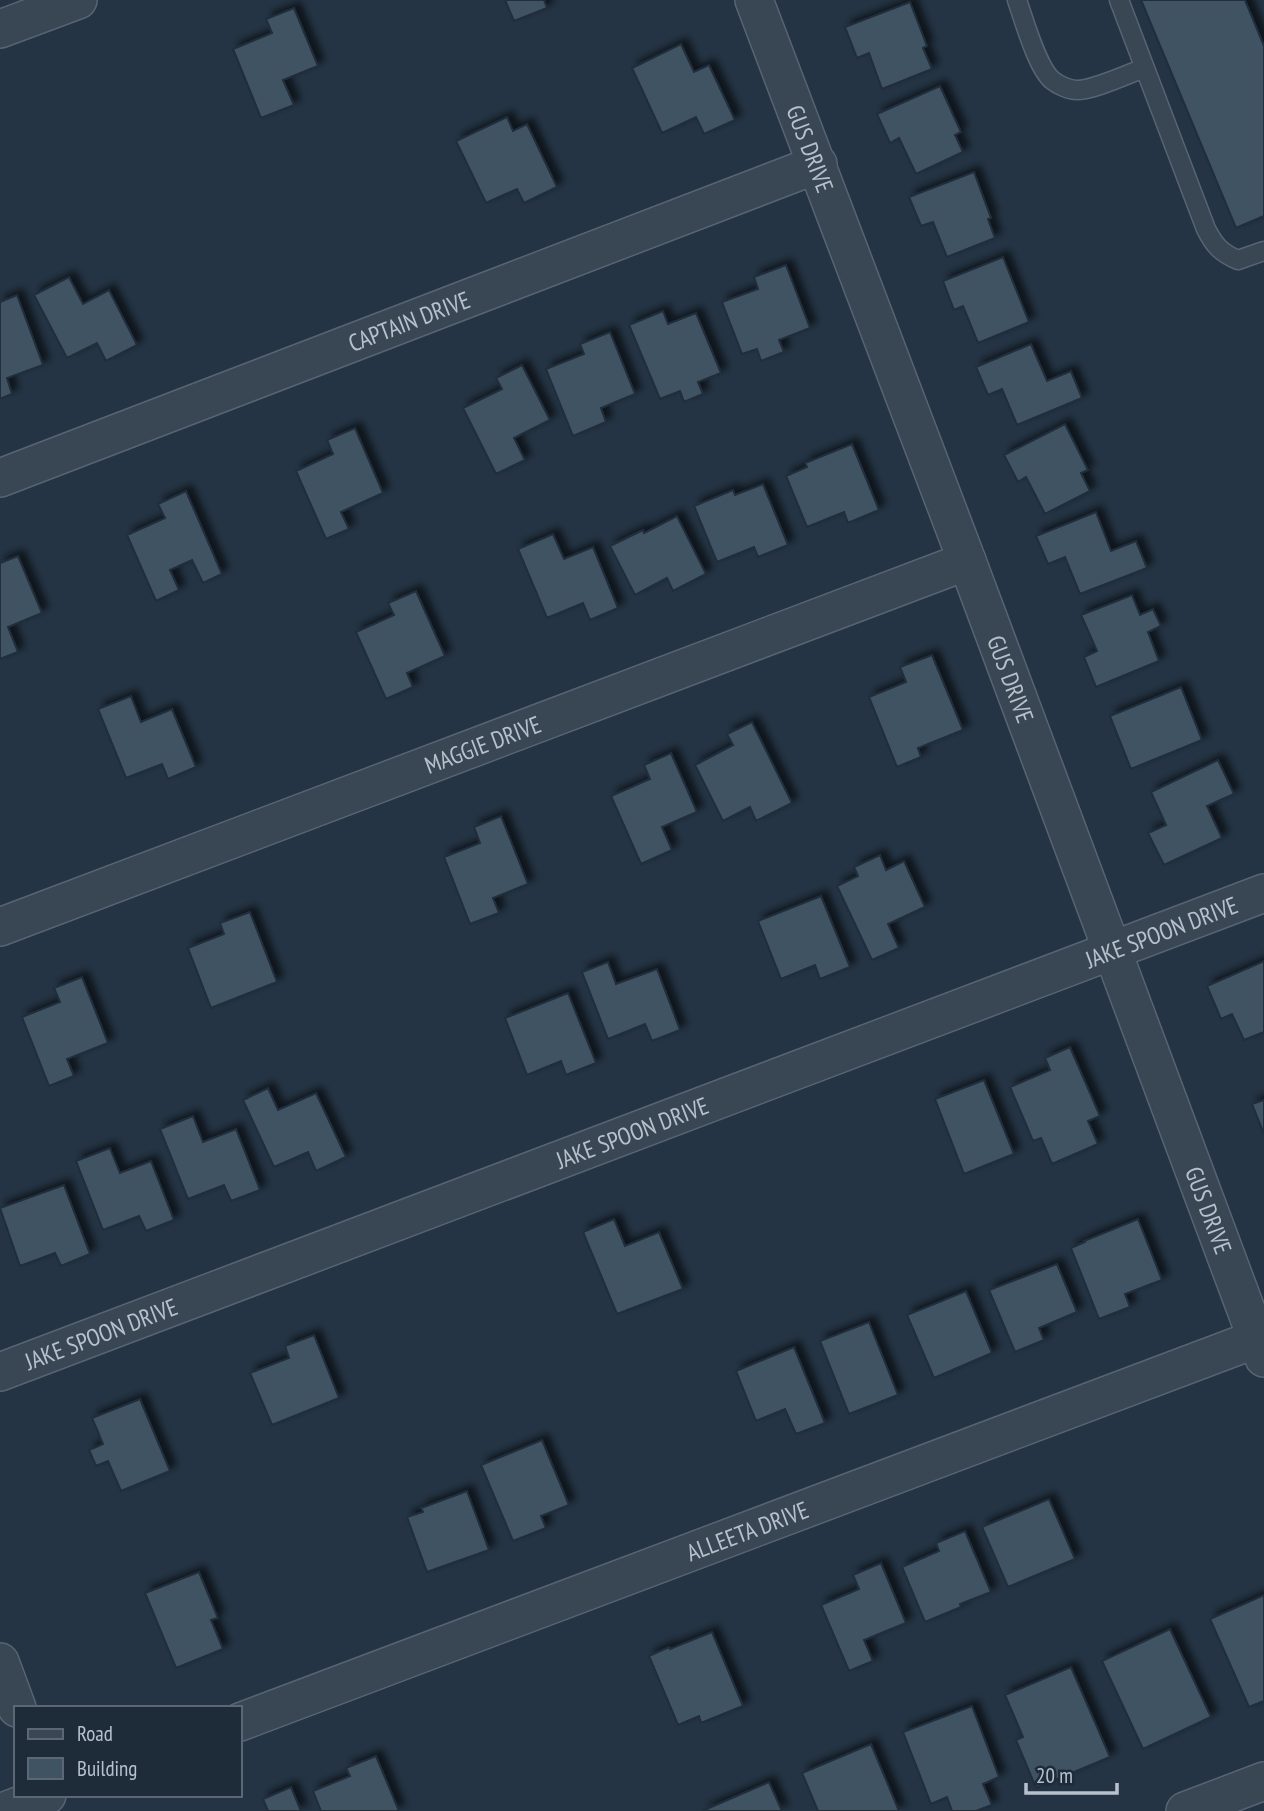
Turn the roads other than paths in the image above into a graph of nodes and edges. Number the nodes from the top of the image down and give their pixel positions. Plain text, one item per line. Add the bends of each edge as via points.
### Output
1 (78, 0) edge
2 (754, 0) edge
3 (1017, 0) edge
4 (1119, 0) edge
5 (0, 29) edge
6 (1145, 68) junction
7 (818, 164) junction
8 (1264, 251) edge
9 (0, 478) edge
10 (967, 561) junction
11 (1264, 893) edge
12 (0, 927) edge
13 (1111, 950) junction
14 (1260, 1349) edge
15 (0, 1372) edge
16 (0, 1662) edge
17 (16, 1706) edge
18 (242, 1722) edge
19 (1264, 1781) edge
20 (43, 1797) edge
21 (5, 1811) edge
22 (1185, 1811) edge

1 - 5 street
2 - 7 street, GUS DRIVE
3 - 6 lane via 1042,66 1063,87 1089,88
4 - 6 lane
6 - 8 lane via 1213,243 1238,260
7 - 9 street, CAPTAIN DRIVE
7 - 10 street, GUS DRIVE
10 - 12 street, MAGGIE DRIVE
10 - 13 street, GUS DRIVE
11 - 13 street, JAKE SPOON DRIVE
13 - 14 street, GUS DRIVE
13 - 15 street, JAKE SPOON DRIVE
14 - 18 street, ALLEETA DRIVE
16 - 17 street
19 - 22 street
20 - 21 street

